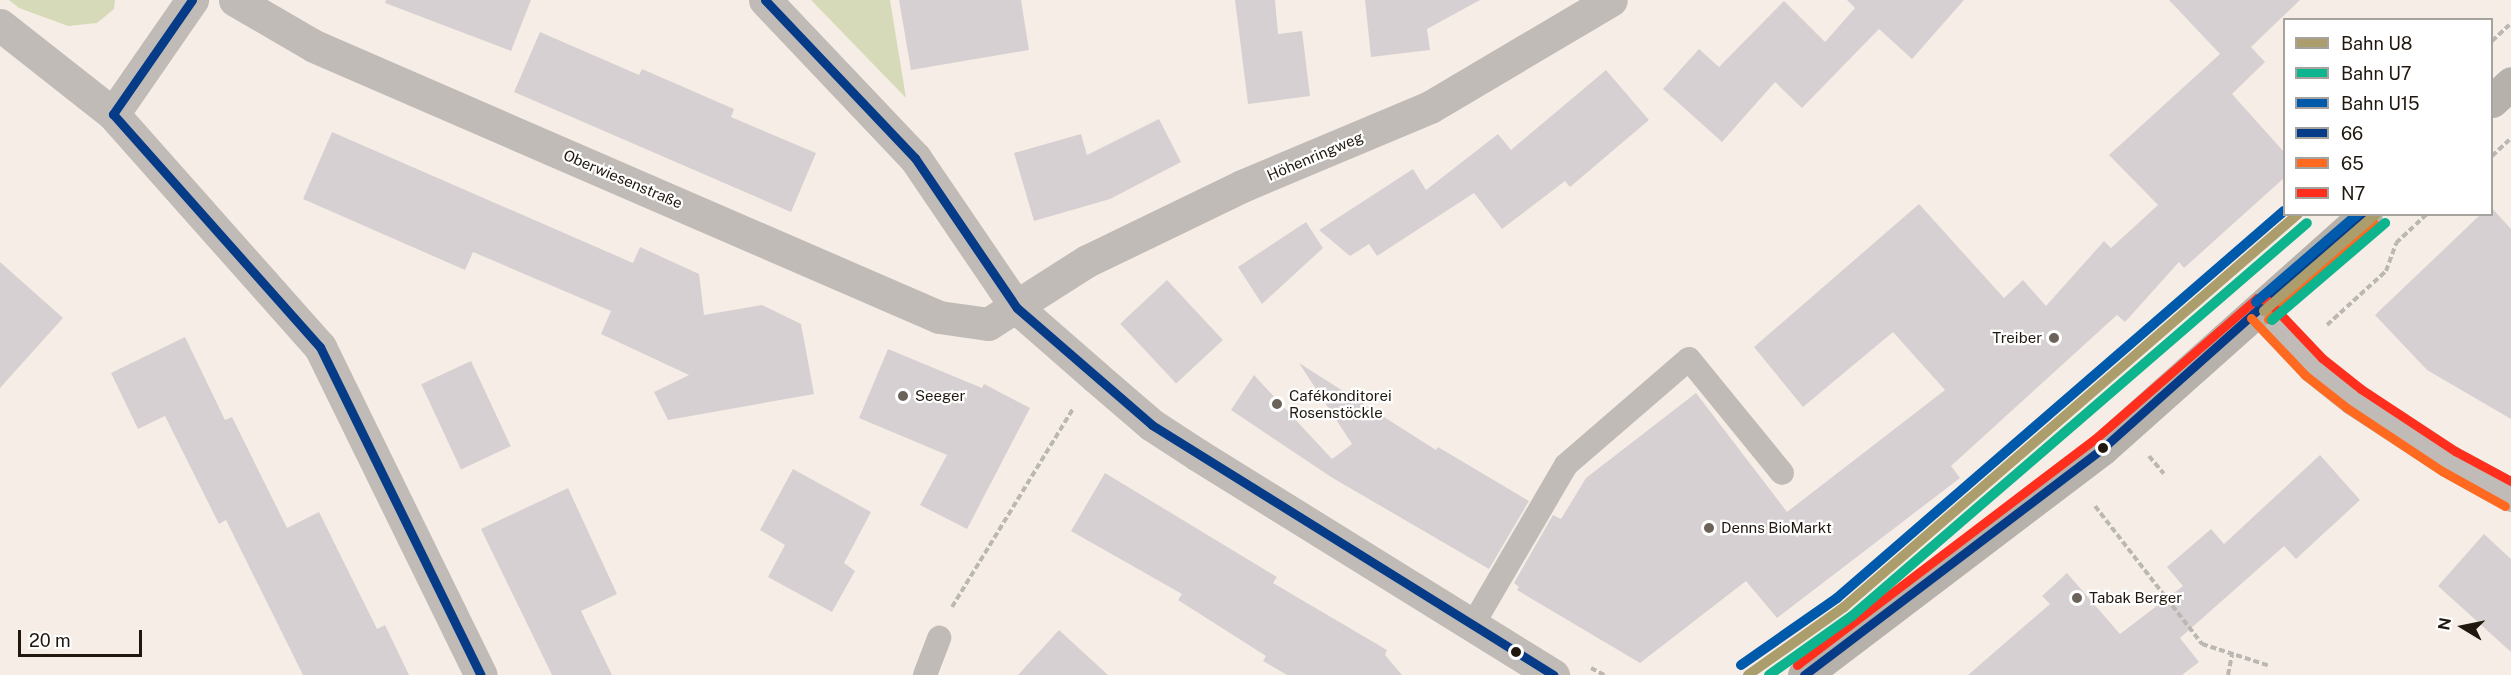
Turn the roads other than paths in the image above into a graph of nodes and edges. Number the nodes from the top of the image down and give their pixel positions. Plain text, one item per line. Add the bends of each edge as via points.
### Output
1 (192, 0) edge
2 (235, 0) edge
3 (765, 0) edge
4 (1611, 0) edge
5 (0, 25) edge
6 (2511, 83) edge
7 (2493, 100) edge
8 (113, 114) junction
9 (2364, 216) edge
10 (1017, 308) junction
11 (2260, 310) junction
12 (1782, 473) dead end
13 (2511, 495) edge
14 (1472, 626) junction
15 (939, 638) road end
16 (481, 675) edge
17 (925, 675) edge
18 (1553, 675) edge
19 (1804, 675) edge

1 - 8 street
2 - 10 street, Oberwiesenstraße via 314,46 939,317 988,324
3 - 10 street via 915,158
4 - 10 street, Höhenringweg via 1430,107 1242,186 1087,261
5 - 8 street
6 - 7 main road
8 - 16 street via 320,347
9 - 11 main road
10 - 14 street via 1152,424
11 - 13 street via 2354,399 2449,461
11 - 19 main road via 2103,448
12 - 14 lane via 1689,359 1566,465
14 - 18 street
15 - 17 lane

